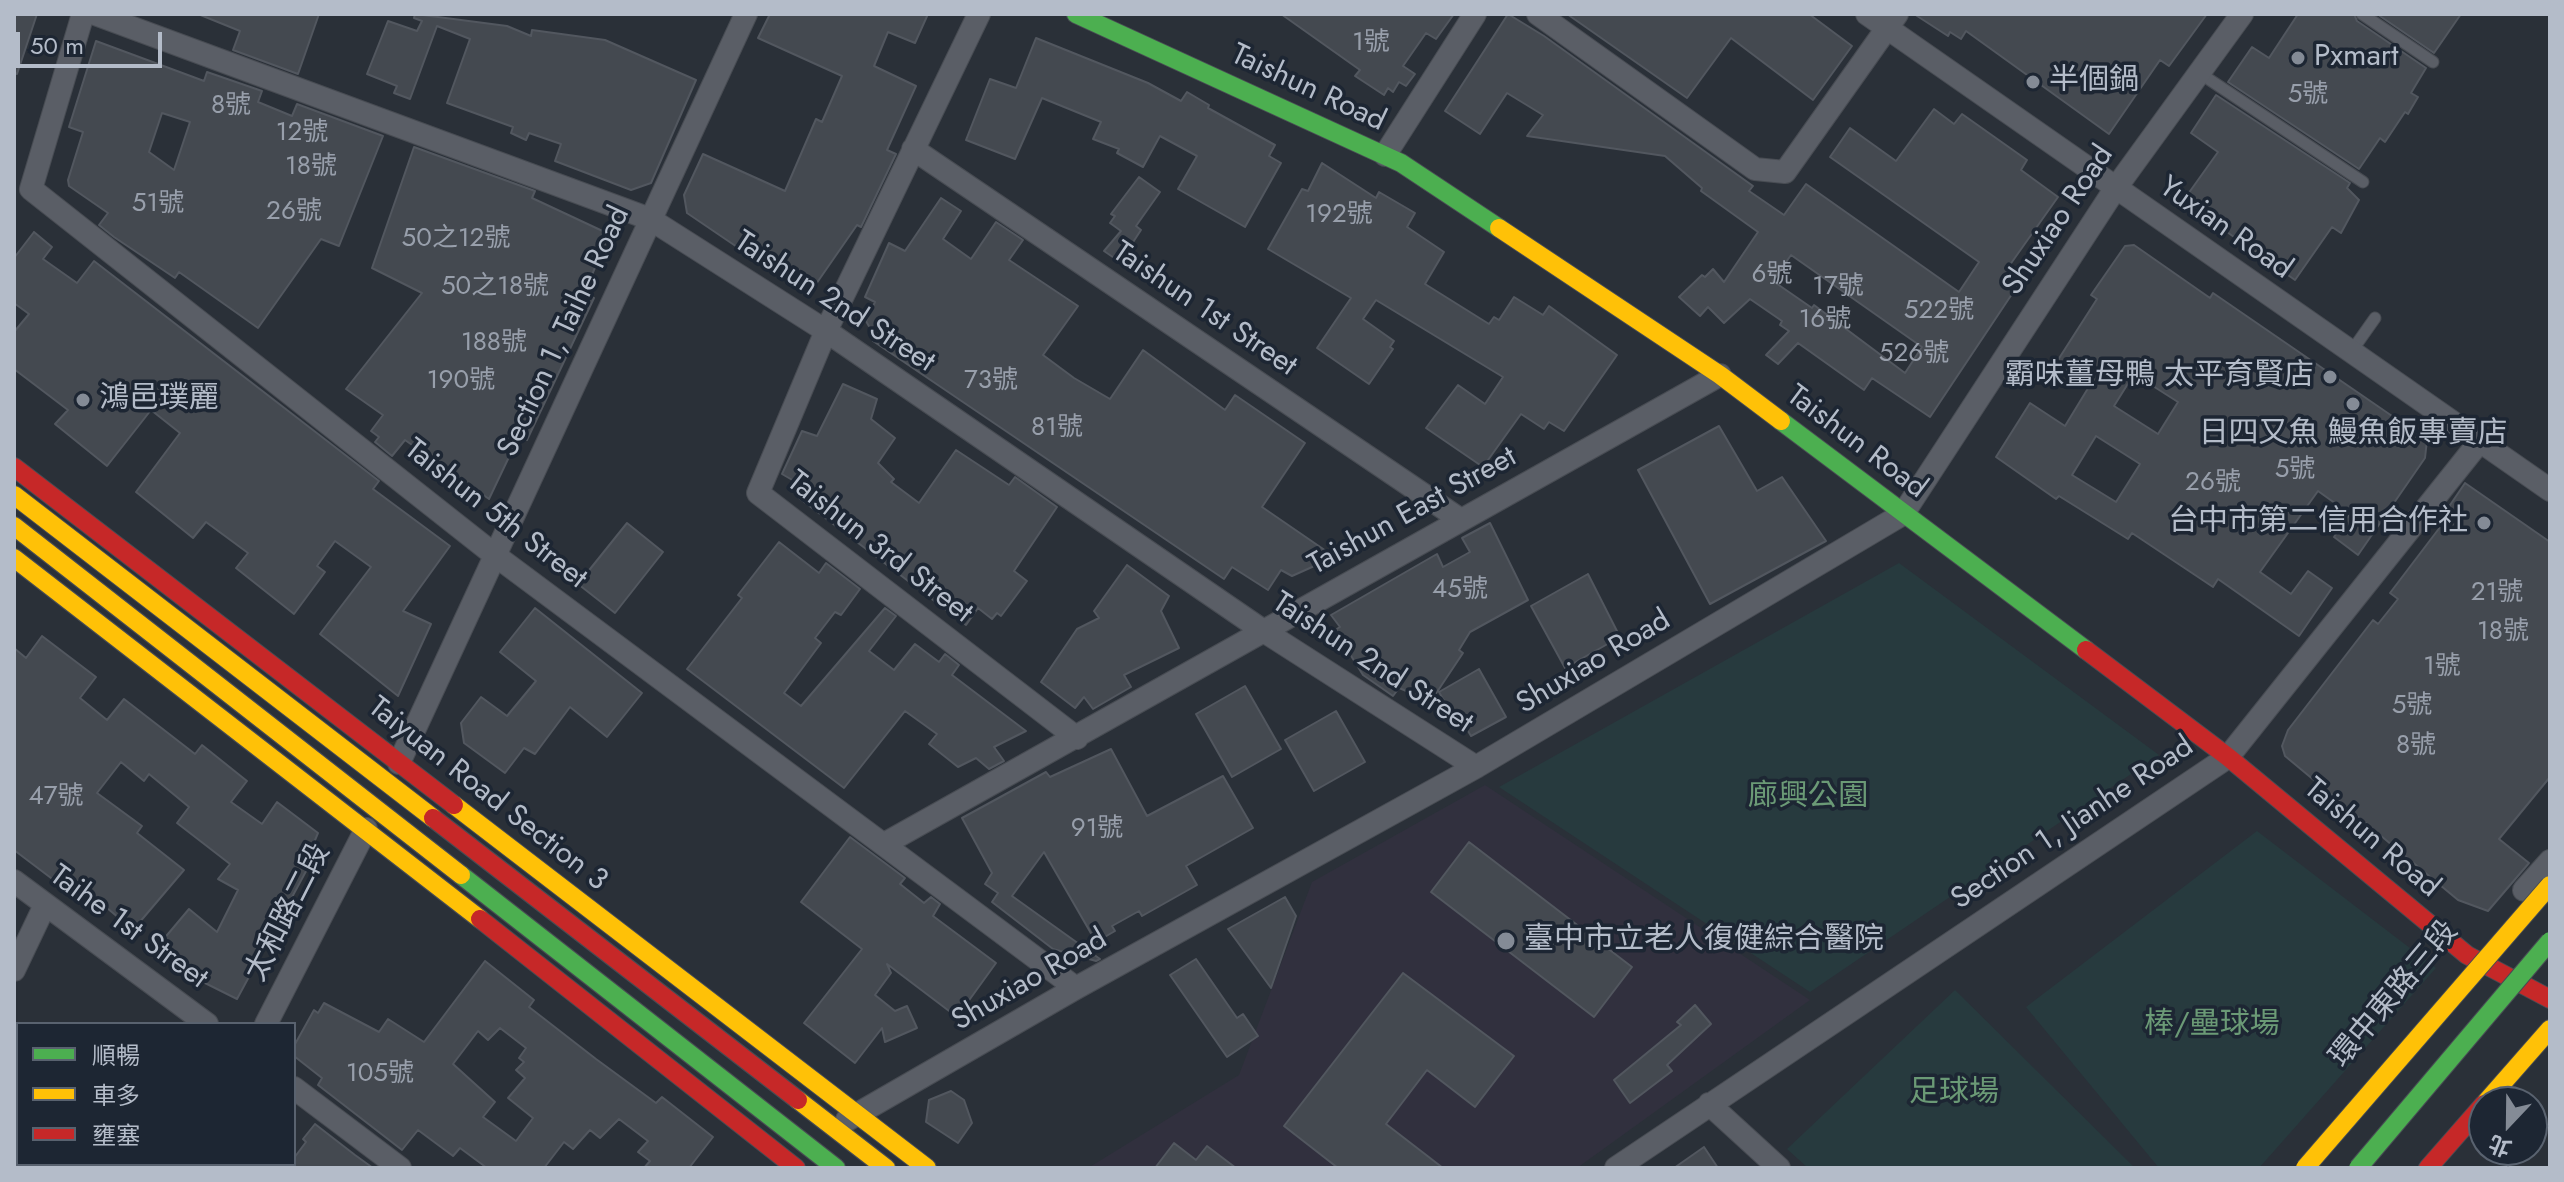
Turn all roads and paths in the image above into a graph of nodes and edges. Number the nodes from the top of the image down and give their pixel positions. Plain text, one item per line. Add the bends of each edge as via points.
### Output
1 (83, 14) edge
2 (95, 14) edge
3 (746, 14) edge
4 (979, 14) edge
5 (1076, 14) edge
6 (1475, 14) edge
7 (1538, 14) edge
8 (1867, 14) edge
9 (2242, 14) edge
10 (2362, 14) edge
11 (1892, 21) edge
12 (2433, 62) dead end
13 (2198, 72) junction
14 (913, 149) junction
15 (1385, 155) junction
16 (2363, 182) dead end
17 (2115, 189) junction
18 (650, 219) junction
19 (2375, 318) dead end
20 (826, 331) junction
21 (2351, 352) junction
22 (1720, 375) junction
23 (2480, 441) junction
24 (14, 467) edge
25 (2550, 490) edge
26 (14, 495) edge
27 (1903, 514) junction
28 (1461, 520) junction
29 (14, 526) edge
30 (496, 556) junction
31 (14, 558) edge
32 (1262, 630) junction
33 (1077, 738) junction
34 (2228, 757) junction
35 (399, 763) junction
36 (1476, 767) junction
37 (366, 829) junction
38 (886, 843) junction
39 (2550, 861) edge
40 (14, 881) edge
41 (2550, 885) edge
42 (45, 905) junction
43 (2550, 912) edge
44 (2550, 941) edge
45 (2467, 955) junction
46 (14, 970) edge
47 (2497, 971) junction
48 (2550, 982) edge
49 (1076, 988) junction
50 (2550, 999) edge
51 (2540, 1009) edge
52 (204, 1022) edge
53 (267, 1022) edge
54 (2550, 1029) edge
55 (2550, 1049) edge
56 (2500, 1086) edge
57 (2517, 1086) edge
58 (296, 1090) edge
59 (1709, 1104) junction
60 (857, 1114) junction
61 (2468, 1122) edge
62 (834, 1129) junction
63 (2468, 1141) edge
64 (812, 1149) junction
65 (400, 1168) edge
66 (797, 1168) edge
67 (836, 1168) edge
68 (886, 1168) edge
69 (927, 1168) edge
70 (1616, 1168) edge
71 (1779, 1168) edge
72 (2286, 1168) edge
73 (2305, 1168) edge
74 (2322, 1168) edge
75 (2358, 1168) edge
76 (2412, 1168) edge
77 (2428, 1168) edge
78 (2445, 1168) edge

1 - 30 street, Taishun 5th Street via 31,189
2 - 18 street, Taishun 2nd Street
3 - 18 street, Section 1, Taihe Road
4 - 14 street, Taishun 3rd Street
5 - 15 main road, Taishun Road
6 - 15 street
7 - 11 street via 1755,169 1785,172
8 - 11 street, Yuxian Road
9 - 13 street, Shuxiao Road
10 - 12 lane
11 - 17 street, Yuxian Road
13 - 16 lane
13 - 17 street, Shuxiao Road
14 - 20 street, Taishun 3rd Street
14 - 28 street, Taishun 1st Street
15 - 22 main road, Taishun Road
17 - 21 street, Yuxian Road
17 - 27 street, Shuxiao Road
18 - 20 street, Taishun 2nd Street
18 - 30 street, Section 1, Taihe Road
19 - 21 lane
20 - 32 street, Taishun 2nd Street
20 - 33 street, Taishun 3rd Street via 758,493
21 - 23 street, Yuxian Road
22 - 27 main road, Taishun Road
22 - 28 street, Taishun East Street
23 - 25 street, Yuxian Road
23 - 34 street, Section 1, Jianhe Road
24 - 35 main road, Taiyuan Road Section 3
26 - 62 main road, Taiyuan Road Section 3
27 - 34 main road, Taishun Road
27 - 36 street, Shuxiao Road
28 - 32 street, Taishun East Street
29 - 64 main road
30 - 35 street, Section 1, Taihe Road
30 - 38 street, Taishun 5th Street
31 - 37 main road
32 - 33 street, Taishun East Street
32 - 36 street, Taishun 2nd Street
33 - 38 street, Taishun East Street
34 - 45 main road, Taishun Road
34 - 59 street, Section 1, Jianhe Road
35 - 60 main road, Taiyuan Road Section 3
36 - 49 street, Shuxiao Road
37 - 53 street, 太和路二段
37 - 66 main road
38 - 49 street, Taishun 5th Street
39 - 45 street, 環中東路三段
40 - 42 street, Taihe 1st Street
41 - 73 main road, bridge
42 - 46 street
42 - 52 street, Taihe 1st Street
43 - 47 street
44 - 75 main road, bridge
45 - 47 main road, Taishun Road
45 - 72 street, 環中東路三段
47 - 50 main road, Taishun Road
47 - 74 street
48 - 51 main road
49 - 60 street, Shuxiao Road
51 - 76 street
54 - 56 main road
55 - 57 street
58 - 65 street
59 - 70 street, Section 1, Jianhe Road
59 - 71 street
60 - 62 street, Shuxiao Road
60 - 69 main road, Taiyuan Road Section 3
61 - 77 main road
62 - 64 street, Shuxiao Road
62 - 68 main road, Taiyuan Road Section 3
63 - 78 street
64 - 66 street, Shuxiao Road
64 - 67 main road

